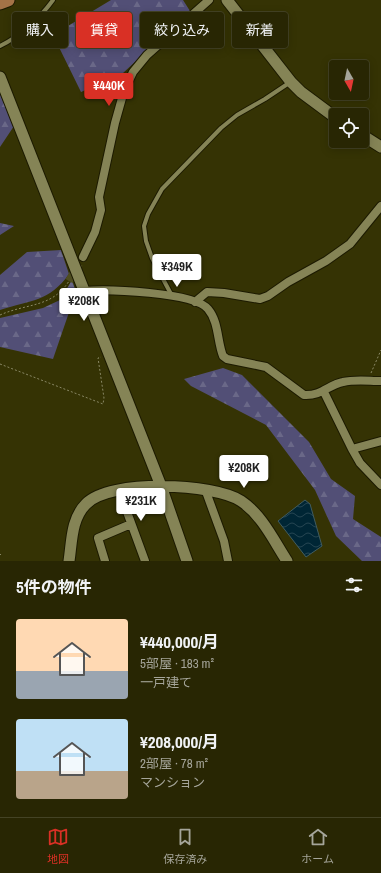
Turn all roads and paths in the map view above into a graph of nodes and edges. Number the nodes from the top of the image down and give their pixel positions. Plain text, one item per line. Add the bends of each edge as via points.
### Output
1 (8, 0) edge
2 (53, 0) edge
3 (210, 0) edge
4 (227, 0) edge
5 (0, 4) edge
6 (0, 46) edge
7 (0, 77) edge
8 (291, 82) junction
9 (329, 113) edge
10 (369, 139) edge
11 (381, 147) edge
12 (381, 206) edge
13 (83, 257) tunnel mouth
14 (69, 281) tunnel mouth
15 (84, 291) junction
16 (172, 297) junction
17 (195, 302) junction
18 (0, 315) edge
19 (381, 350) edge
20 (109, 355) junction
21 (0, 364) edge
22 (368, 381) junction
23 (381, 381) edge
24 (324, 392) junction
25 (381, 441) edge
26 (352, 449) junction
27 (381, 485) edge
28 (161, 486) junction
29 (205, 489) junction
30 (119, 490) junction
31 (131, 524) junction
32 (69, 561) edge
33 (105, 561) edge
34 (145, 561) edge
35 (187, 561) edge
36 (228, 561) edge
37 (286, 561) edge

1 - 5 main road
2 - 6 lane via 29,25
3 - 13 street via 147,55 133,72 124,91 115,123 99,197 101,210 95,232
4 - 8 street
7 - 15 street
8 - 9 street
8 - 16 lane via 221,128 162,189 148,214 144,226 146,241
10 - 11 street
12 - 17 street via 350,244 268,296 260,299 207,292
14 - 18 path via 62,291 48,302
15 - 16 street via 118,290
15 - 20 street
16 - 17 street
17 - 24 street via 211,313 226,359 266,367 304,395 311,396
19 - 22 path
20 - 21 path via 98,358 103,404
20 - 28 street
22 - 23 street
22 - 24 street via 342,382
24 - 26 street
25 - 26 street
26 - 27 street via 360,463
28 - 29 street
28 - 30 street
28 - 35 street
29 - 36 street via 224,541
29 - 37 street via 232,495 251,509
30 - 31 street
30 - 32 street via 96,497 80,511 75,522
31 - 33 street via 98,538
31 - 34 street

